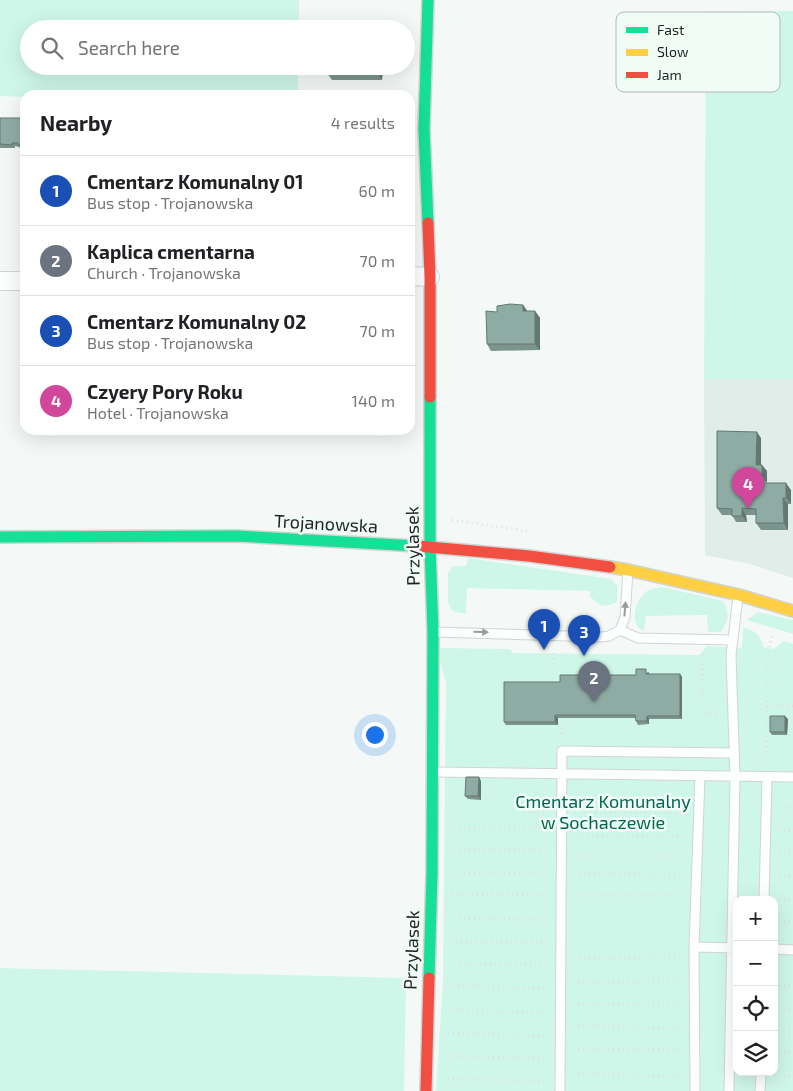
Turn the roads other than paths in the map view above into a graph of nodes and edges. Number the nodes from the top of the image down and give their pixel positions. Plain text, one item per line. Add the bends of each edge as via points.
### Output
1 (428, 0) edge
2 (415, 276) edge
3 (430, 277) junction
4 (0, 281) edge
5 (20, 281) edge
6 (0, 536) edge
7 (430, 548) junction
8 (628, 570) junction
9 (739, 595) junction
10 (793, 611) edge
11 (620, 630) junction
12 (432, 632) junction
13 (732, 640) junction
14 (734, 753) junction
15 (432, 772) junction
16 (561, 774) junction
17 (700, 776) junction
18 (735, 777) junction
19 (767, 777) junction
20 (793, 777) edge
21 (764, 896) edge
22 (734, 941) edge
23 (694, 946) junction
24 (733, 948) edge
25 (778, 949) edge
26 (793, 950) edge
27 (733, 972) edge
28 (761, 1076) edge
29 (560, 1082) edge
30 (426, 1091) edge
31 (695, 1091) edge
32 (728, 1091) edge
33 (760, 1091) edge

1 - 3 street, Przylasek via 424,129
2 - 3 street
3 - 7 street, Przylasek
4 - 5 street
6 - 7 street, Trojanowska via 236,536
7 - 8 street, Trojanowska via 530,556
7 - 12 street, Przylasek
8 - 9 street, Trojanowska
11 -> 8 lane via 625,617
9 - 10 street, Trojanowska
9 - 13 lane
12 -> 11 lane via 602,637
11 - 13 lane via 638,638
12 - 15 street, Przylasek
13 - 14 lane
14 - 16 lane via 562,751
14 - 18 lane
15 - 16 lane
15 - 30 street, Przylasek
16 - 17 lane
16 - 29 lane
17 - 18 lane
17 - 23 lane
18 - 19 lane
18 - 22 lane
19 - 20 lane
19 - 21 lane
23 - 24 lane
23 - 31 lane
25 - 26 lane
27 - 32 lane
28 - 33 lane

